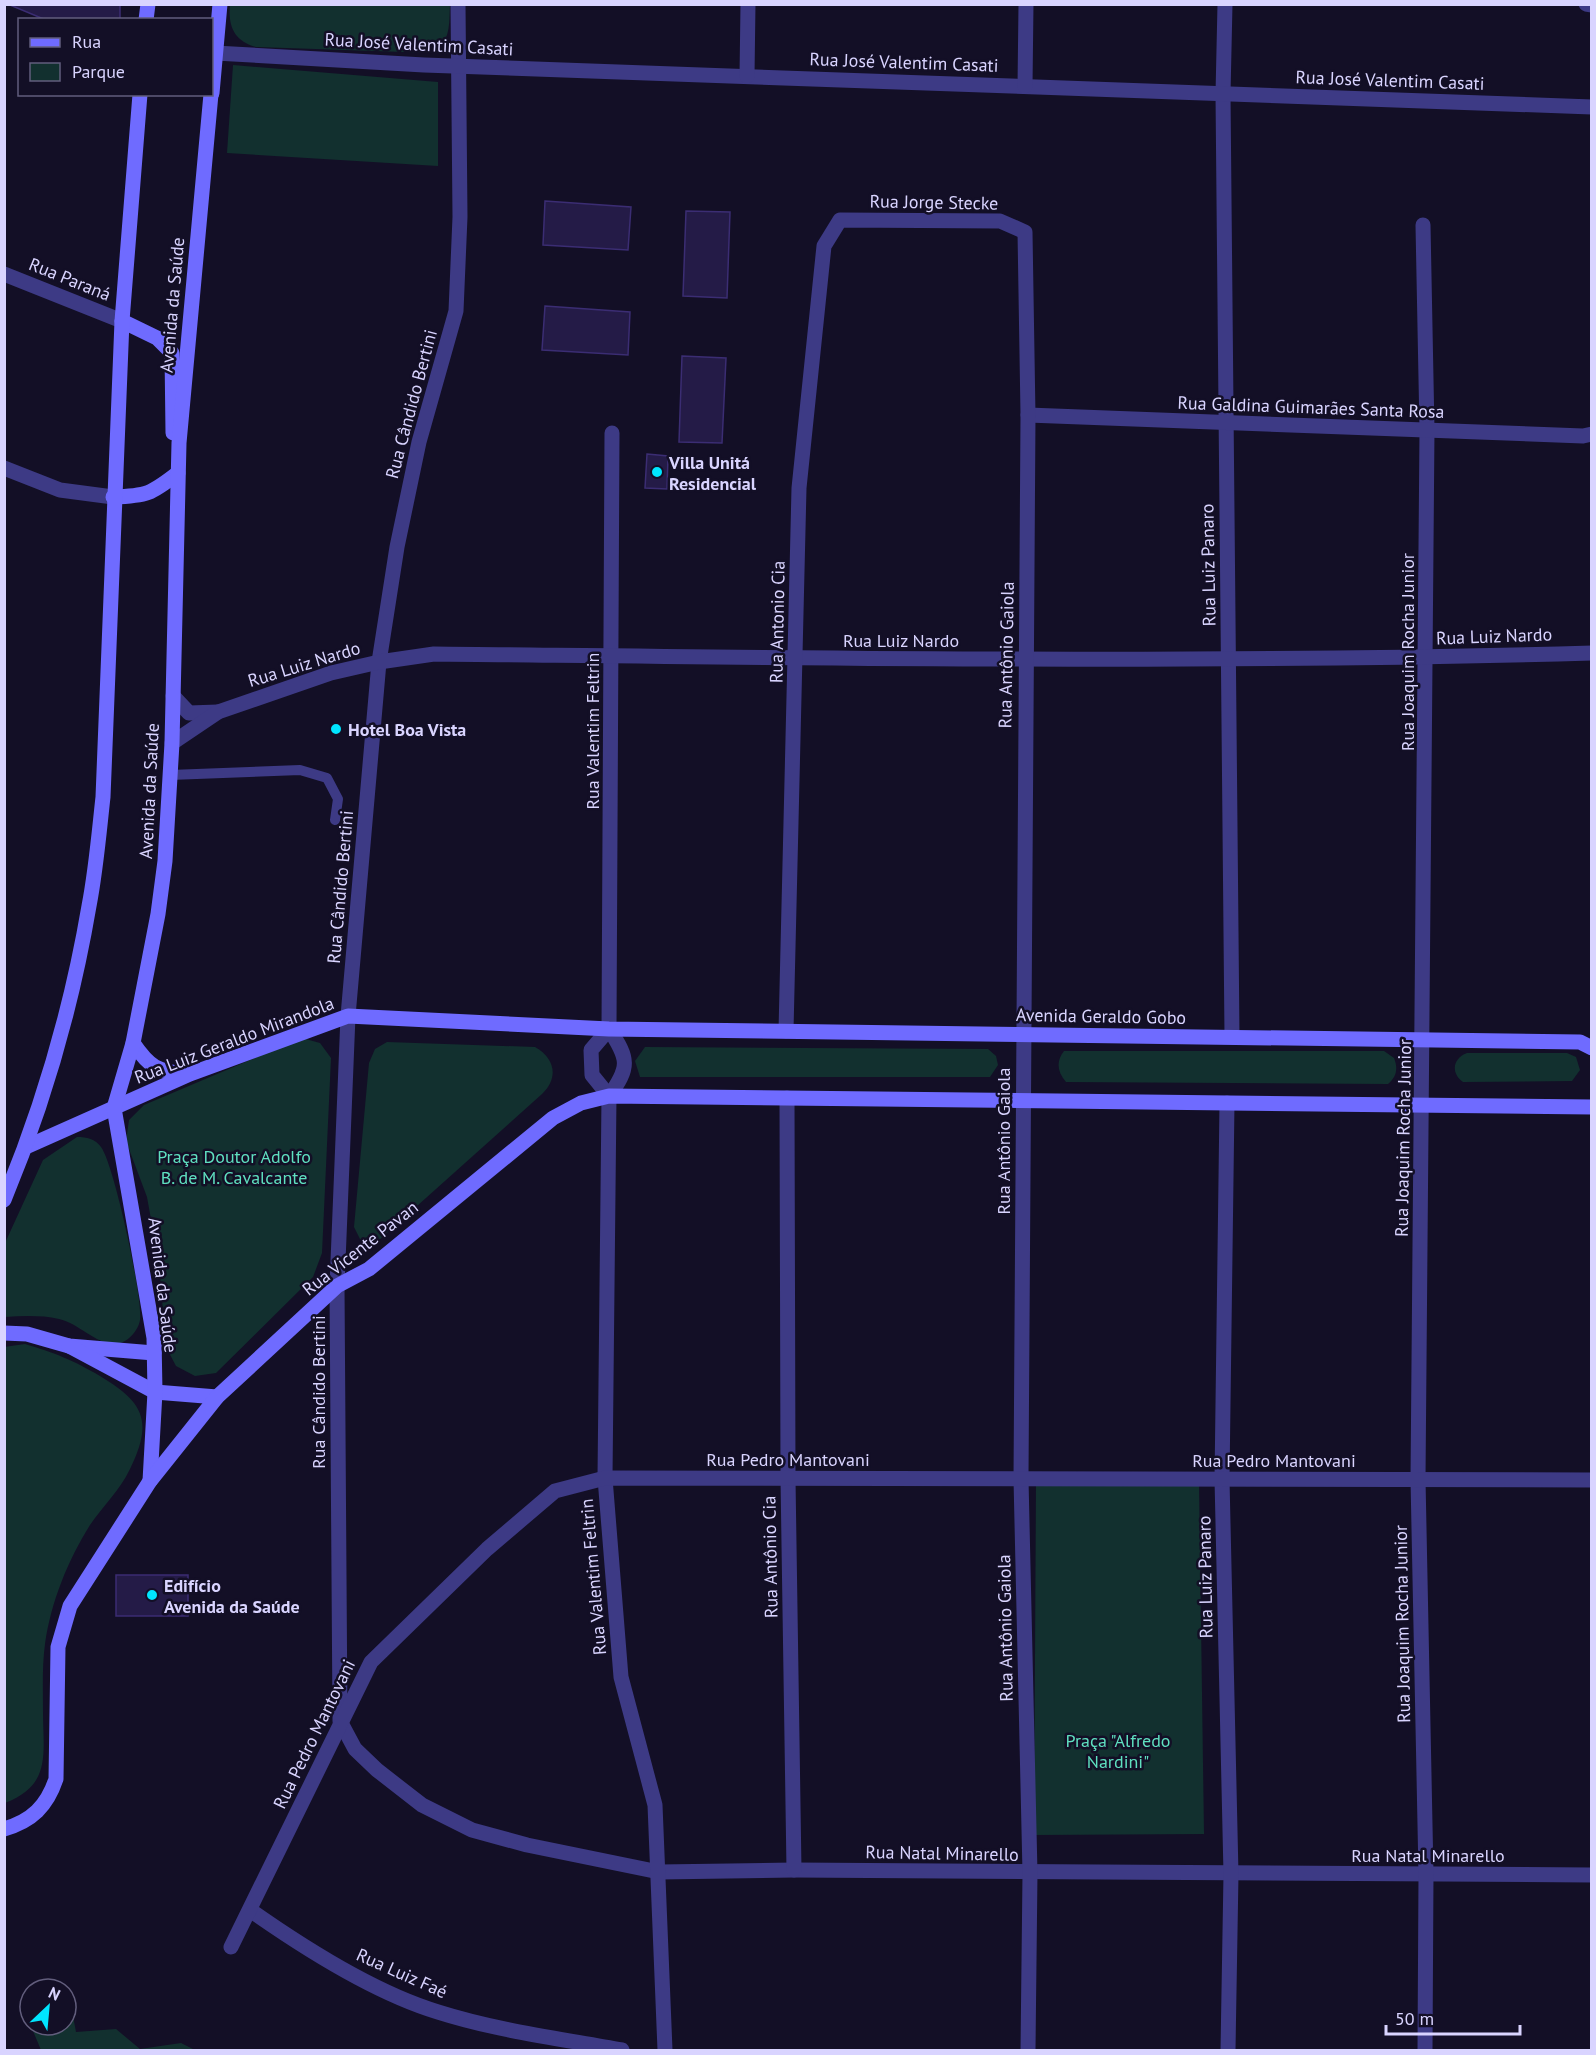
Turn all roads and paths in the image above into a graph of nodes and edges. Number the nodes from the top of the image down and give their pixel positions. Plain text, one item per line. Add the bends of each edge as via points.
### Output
1 (220, 4) edge
2 (458, 4) edge
3 (748, 4) edge
4 (1026, 4) edge
5 (1225, 4) edge
6 (1586, 4) edge
7 (1592, 5) edge
8 (215, 53) junction
9 (457, 64) junction
10 (213, 74) edge
11 (747, 76) junction
12 (1025, 86) junction
13 (1223, 93) junction
14 (140, 96) edge
15 (211, 96) edge
16 (1592, 107) edge
17 (840, 220) joint
18 (1423, 225) dead end
19 (1025, 232) joint
20 (4, 274) edge
21 (122, 321) junction
22 (1028, 415) junction
23 (1226, 423) junction
24 (1427, 430) junction
25 (612, 433) dead end
26 (1592, 434) edge
27 (179, 443) junction
28 (4, 468) edge
29 (178, 473) junction
30 (113, 497) junction
31 (1592, 653) edge
32 (612, 656) junction
33 (1426, 658) junction
34 (796, 659) junction
35 (1228, 659) junction
36 (1026, 660) junction
37 (379, 662) junction
38 (173, 696) junction
39 (218, 712) junction
40 (172, 742) junction
41 (170, 775) junction
42 (335, 820) dead end
43 (348, 1016) junction
44 (609, 1029) junction
45 (786, 1031) junction
46 (1022, 1034) junction
47 (1232, 1037) junction
48 (1424, 1039) junction
49 (1588, 1041) edge
50 (133, 1042) junction
51 (190, 1074) junction
52 (609, 1096) junction
53 (787, 1098) junction
54 (1023, 1101) junction
55 (1227, 1103) junction
56 (1424, 1106) junction
57 (1592, 1107) edge
58 (114, 1108) junction
59 (26, 1147) junction
60 (4, 1200) edge
61 (337, 1286) junction
62 (4, 1333) edge
63 (69, 1346) junction
64 (154, 1353) junction
65 (155, 1392) junction
66 (217, 1397) junction
67 (605, 1478) junction
68 (788, 1479) junction
69 (1020, 1479) junction
70 (1222, 1479) junction
71 (1418, 1479) junction
72 (1592, 1480) edge
73 (150, 1481) junction
74 (340, 1721) junction
75 (4, 1829) edge
76 (794, 1870) junction
77 (659, 1872) junction
78 (1030, 1873) junction
79 (1231, 1874) junction
80 (1426, 1874) junction
81 (1592, 1875) edge
82 (250, 1910) junction
83 (231, 1947) dead end
84 (622, 2050) edge
85 (665, 2050) edge
86 (1028, 2050) edge
87 (1228, 2050) edge
88 (1425, 2050) edge

1 - 8 main road, Avenida da Saúde
2 - 9 street, Rua Cândido Bertini
3 - 11 street
4 - 12 street
5 - 13 street, Rua Luiz Panaro
6 - 7 street
8 - 9 street, Rua José Valentim Casati
8 - 10 main road, Avenida da Saúde
9 - 11 street, Rua José Valentim Casati
9 - 37 street, Rua Cândido Bertini via 460,217 456,311 419,442
11 - 12 street, Rua José Valentim Casati
12 - 13 street, Rua José Valentim Casati
13 - 16 street, Rua José Valentim Casati
13 - 23 street, Rua Luiz Panaro
14 - 21 main road
15 - 27 main road, Avenida da Saúde
17 - 19 street, Rua Jorge Stecke via 1000,220
17 - 34 street, Rua Antonio Cia via 824,246 800,477
18 - 24 street, Rua Joaquim Rocha Junior
19 - 22 street, Rua Antônio Gaiola
20 - 21 street, Rua Paraná
21 - 27 main road via 157,338 172,353 171,429
21 - 30 main road
22 - 23 street, Rua Galdina Guimarães Santa Rosa
22 - 36 street, Rua Antônio Gaiola
23 - 24 street, Rua Galdina Guimarães Santa Rosa
23 - 35 street, Rua Luiz Panaro
24 - 26 street, Rua Galdina Guimarães Santa Rosa
24 - 33 street, Rua Joaquim Rocha Junior
25 - 32 street, Rua Valentim Feltrin
27 - 29 main road, Avenida da Saúde
28 - 30 street via 60,490
29 - 30 main road via 153,492
29 - 38 main road, Avenida da Saúde
30 - 59 main road via 103,797 90,905 68,1011
31 - 33 street, Rua Luiz Nardo
32 - 34 street, Rua Luiz Nardo
32 - 37 street, Rua Luiz Nardo via 434,654
32 - 44 street, Rua Valentim Feltrin
33 - 35 street, Rua Luiz Nardo
33 - 48 street, Rua Joaquim Rocha Junior
34 - 36 street, Rua Luiz Nardo
34 - 45 street, Rua Antonio Cia
35 - 36 street, Rua Luiz Nardo
35 - 47 street, Rua Luiz Panaro
36 - 46 street, Rua Antônio Gaiola
37 - 39 street, Rua Luiz Nardo via 331,673
37 - 43 street, Rua Cândido Bertini
38 - 39 street, Rua Luiz Nardo via 189,713
38 - 40 main road, Avenida da Saúde
39 - 40 street, Rua Luiz Nardo
40 - 41 main road, Avenida da Saúde
41 - 42 lane via 300,770 327,778 338,799
41 - 50 main road, Avenida da Saúde via 165,861
43 - 44 main road, Rua Luiz Geraldo Mirandola
43 - 51 main road, Rua Luiz Geraldo Mirandola
43 - 61 street, Rua Cândido Bertini
44 - 45 main road, Avenida Geraldo Gobo
44 - 52 street, Rua Valentim Feltrin via 623,1049 624,1076
44 - 52 street via 591,1050 592,1075
45 - 46 main road, Avenida Geraldo Gobo
46 - 47 main road, Avenida Geraldo Gobo
46 - 54 street, Rua Antônio Gaiola
47 - 48 main road, Avenida Geraldo Gobo
48 - 49 main road, Avenida Geraldo Gobo
48 - 56 street, Rua Joaquim Rocha Junior
50 - 51 main road via 151,1066 163,1072
50 - 58 main road, Avenida da Saúde
51 - 58 main road, Rua Luiz Geraldo Mirandola
52 - 53 main road
52 - 61 main road, Rua Vicente Pavan via 581,1103 553,1118 369,1269
52 - 67 street, Rua Valentim Feltrin
53 - 54 main road
53 - 68 street, Rua Antônio Cia
54 - 55 main road
54 - 69 street, Rua Antônio Gaiola
55 - 56 main road
55 - 70 street, Rua Luiz Panaro
56 - 57 main road
56 - 71 street, Rua Joaquim Rocha Junior
58 - 59 main road, Rua Luiz Geraldo Mirandola
58 - 64 main road, Avenida da Saúde via 137,1227
59 - 60 main road
61 - 66 main road, Rua Vicente Pavan
61 - 74 street, Rua Cândido Bertini
62 - 63 main road via 27,1334
63 - 64 main road
63 - 65 main road
64 - 65 main road, Avenida da Saúde
65 - 66 main road
65 - 73 main road, Avenida da Saúde
66 - 73 main road, Rua Vicente Pavan
67 - 68 street, Rua Pedro Mantovani
67 - 74 street, Rua Pedro Mantovani via 555,1491 487,1549 371,1662
67 - 77 street, Rua Valentim Feltrin via 621,1677 656,1805
68 - 69 street, Rua Pedro Mantovani
68 - 76 street, Rua Antônio Cia
69 - 70 street, Rua Pedro Mantovani
69 - 78 street, Rua Antônio Gaiola
70 - 71 street, Rua Pedro Mantovani
70 - 79 street, Rua Luiz Panaro
71 - 72 street, Rua Pedro Mantovani
71 - 80 street, Rua Joaquim Rocha Junior
73 - 75 main road via 70,1606 58,1647 56,1779 45,1805 36,1814
74 - 77 street, Rua Natal Minarello via 355,1749 377,1770 423,1805 472,1830
74 - 82 street, Rua Pedro Mantovani
76 - 77 street, Rua Natal Minarello
76 - 78 street, Rua Natal Minarello
77 - 85 street, Rua Valentim Feltrin
78 - 79 street, Rua Natal Minarello
78 - 86 street, Rua Antônio Gaiola
79 - 80 street, Rua Natal Minarello
79 - 87 street, Rua Luiz Panaro
80 - 81 street, Rua Natal Minarello
80 - 88 street, Rua Joaquim Rocha Junior
82 - 83 street, Rua Pedro Mantovani
82 - 84 street, Rua Luiz Faé via 293,1940 356,1975 438,2012

